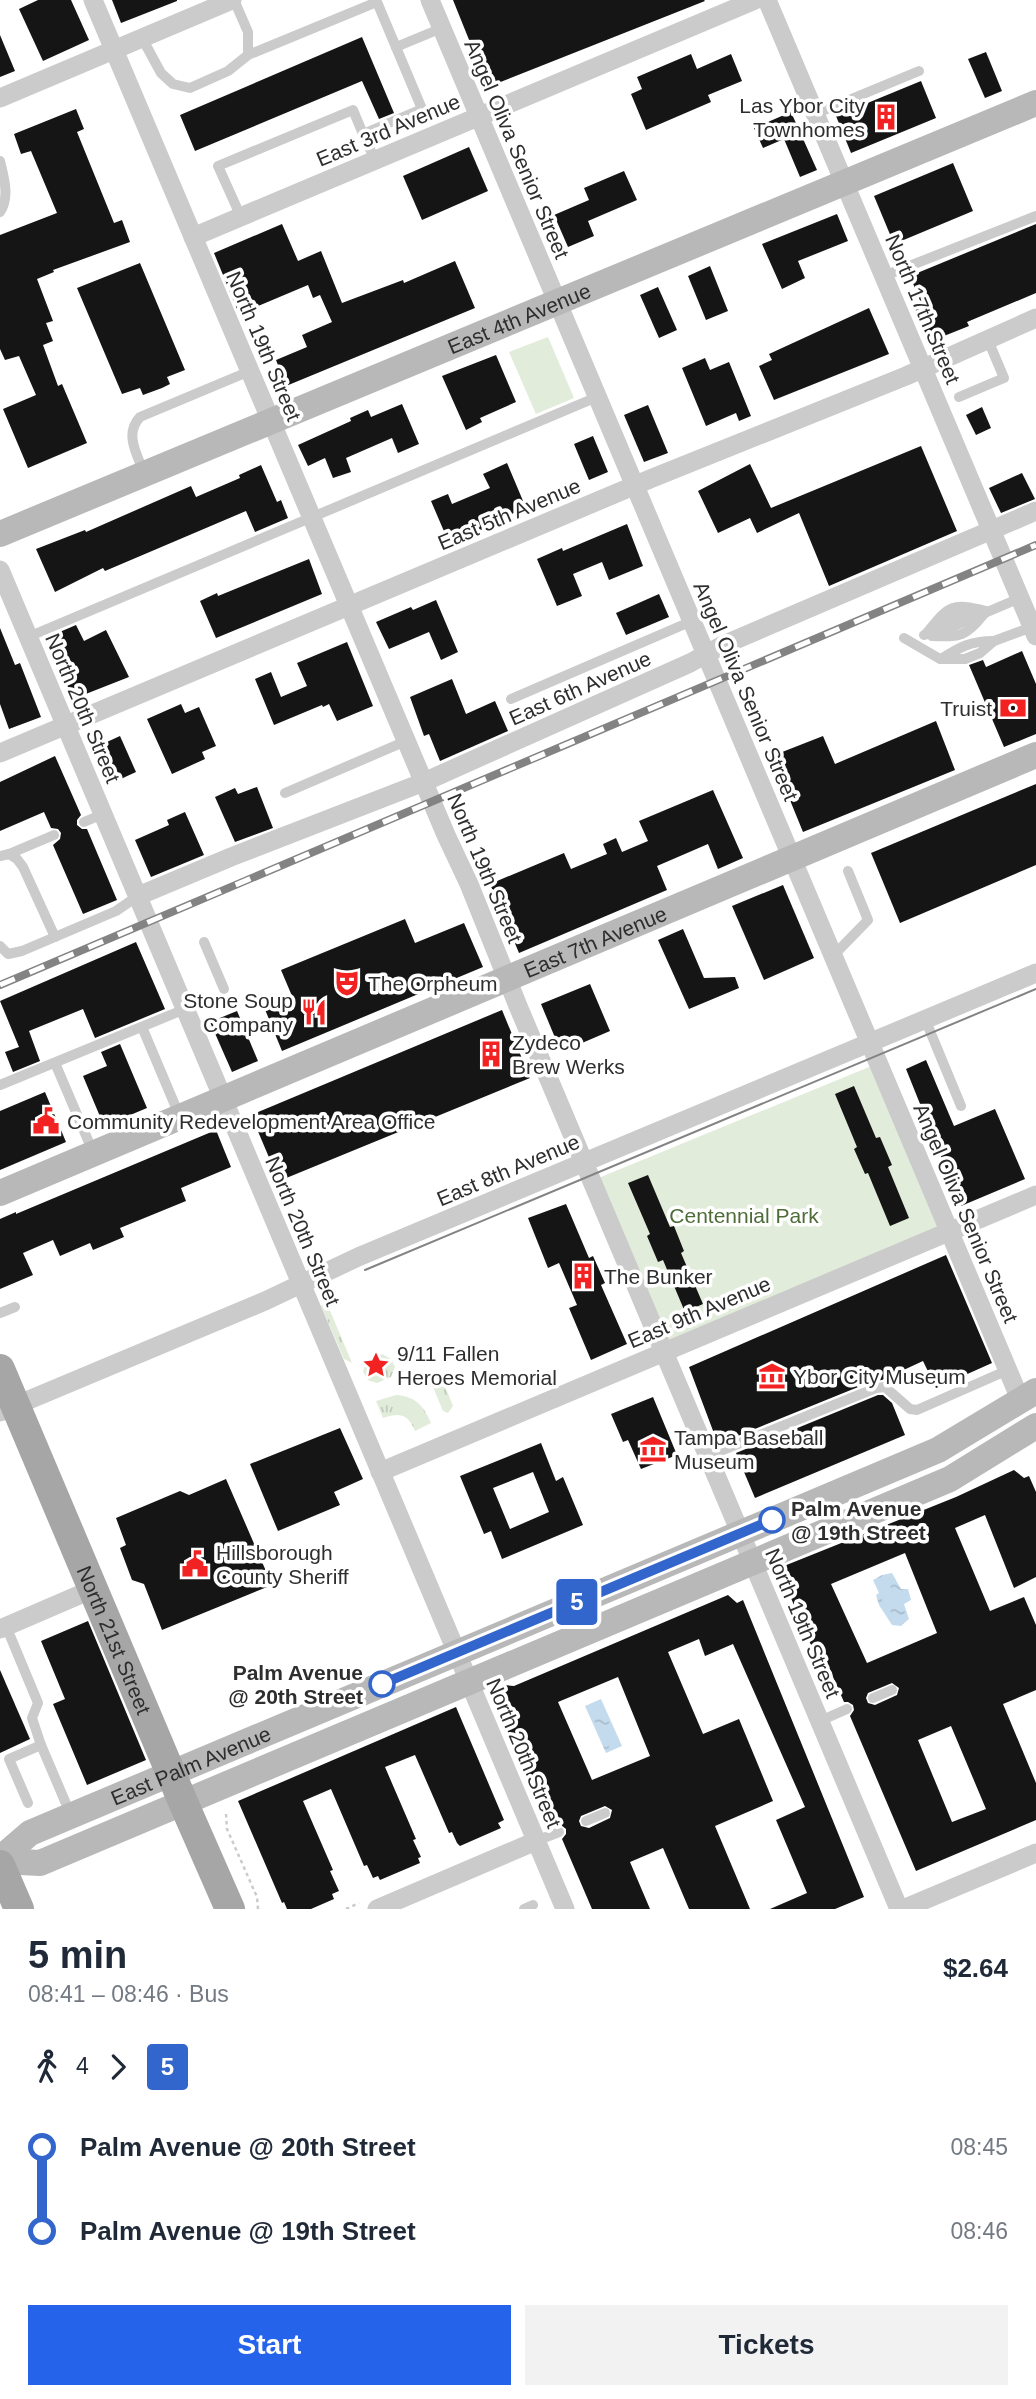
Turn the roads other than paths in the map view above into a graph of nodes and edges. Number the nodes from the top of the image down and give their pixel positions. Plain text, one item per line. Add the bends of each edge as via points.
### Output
1 (93, 0) edge
2 (233, 0) edge
3 (430, 0) edge
4 (755, 0) edge
5 (767, 0) edge
6 (442, 28) junction
7 (142, 37) junction
8 (396, 47) junction
9 (114, 50) junction
10 (248, 55) junction
11 (919, 71) dead end
12 (0, 98) edge
13 (1036, 103) edge
14 (815, 114) junction
15 (479, 117) junction
16 (363, 134) junction
17 (375, 160) junction
18 (0, 161) edge
19 (845, 183) junction
20 (0, 212) edge
21 (1036, 216) edge
22 (241, 217) junction
23 (193, 237) junction
24 (884, 276) junction
25 (558, 303) junction
26 (1036, 318) edge
27 (988, 340) junction
28 (923, 369) junction
29 (250, 371) junction
30 (597, 397) junction
31 (959, 397) dead end
32 (271, 420) junction
33 (144, 473) junction
34 (635, 485) junction
35 (1036, 511) edge
36 (311, 516) junction
37 (991, 530) junction
38 (0, 534) edge
39 (0, 570) edge
40 (1020, 598) junction
41 (349, 606) junction
42 (986, 611) junction
43 (692, 621) junction
44 (1034, 632) edge
45 (924, 635) junction
46 (28, 637) junction
47 (904, 638) dead end
48 (918, 648) junction
49 (706, 654) junction
50 (511, 699) dead end
51 (65, 726) junction
52 (406, 741) junction
53 (0, 753) edge
54 (1036, 755) edge
55 (424, 782) junction
56 (285, 793) dead end
57 (103, 814) junction
58 (84, 822) dead end
59 (54, 835) dead end
60 (4, 855) edge
61 (792, 859) junction
62 (848, 871) dead end
63 (138, 896) junction
64 (55, 937) junction
65 (204, 942) dead end
66 (0, 946) edge
67 (833, 956) junction
68 (1036, 973) edge
69 (507, 979) junction
70 (225, 989) dead end
71 (185, 1009) junction
72 (925, 1019) junction
73 (142, 1027) junction
74 (870, 1042) junction
75 (55, 1063) junction
76 (0, 1085) edge
77 (223, 1098) junction
78 (961, 1107) dead end
79 (180, 1116) junction
80 (93, 1153) junction
81 (584, 1162) junction
82 (0, 1193) edge
83 (1036, 1195) edge
84 (949, 1231) junction
85 (301, 1284) junction
86 (15, 1307) dead end
87 (0, 1313) edge
88 (664, 1352) junction
89 (0, 1369) edge
90 (1008, 1370) junction
91 (1028, 1395) edge
92 (8, 1409) edge
93 (1036, 1426) edge
94 (708, 1456) junction
95 (380, 1472) junction
96 (741, 1533) junction
97 (753, 1562) junction
98 (93, 1590) junction
99 (3, 1628) edge
100 (457, 1653) junction
101 (469, 1682) junction
102 (892, 1690) dead end
103 (873, 1698) dead end
104 (847, 1709) dead end
105 (820, 1721) junction
106 (41, 1745) junction
107 (171, 1773) junction
108 (183, 1802) junction
109 (28, 1803) dead end
110 (605, 1812) dead end
111 (71, 1815) junction
112 (586, 1821) dead end
113 (559, 1832) dead end
114 (536, 1842) junction
115 (1036, 1853) edge
116 (0, 1862) edge
117 (368, 1906) edge
118 (19, 1909) edge
119 (230, 1909) edge
120 (565, 1909) edge
121 (901, 1909) edge

1 - 9 street, North 19th Street
2 - 7 street
2 - 10 lane via 248,32
3 - 6 street, Angel Oliva Senior Street
4 - 15 street, East 3rd Avenue
5 - 14 street, North 17th Street
6 - 8 lane
6 - 15 street, Angel Oliva Senior Street
7 - 9 street
7 - 10 lane via 161,73 173,84 190,88 228,71
8 - 10 lane via 377,2
8 - 16 lane via 422,109
9 - 12 street
9 - 23 street, North 19th Street
11 - 14 lane
13 - 19 street, East 4th Avenue
14 - 19 street, North 17th Street
15 - 17 street, East 3rd Avenue
15 - 25 street, Angel Oliva Senior Street
16 - 17 lane
16 - 22 lane via 353,110 218,166
17 - 22 street, East 3rd Avenue
18 - 20 lane via 6,188
19 - 24 street, North 17th Street
19 - 25 street, East 4th Avenue
21 - 24 lane
22 - 23 street, East 3rd Avenue
23 - 29 street, North 19th Street
24 - 28 street, North 17th Street
25 - 30 street, Angel Oliva Senior Street
25 - 32 street, East 4th Avenue
26 - 27 street, East 5th Avenue
27 - 28 street, East 5th Avenue
27 - 31 lane via 1004,378
28 - 34 street, East 5th Avenue
28 - 37 street, North 17th Street
29 - 32 street, North 19th Street
29 - 33 lane via 140,417 131,433
30 - 34 street, Angel Oliva Senior Street
30 - 36 lane
32 - 33 street, East 4th Avenue
32 - 36 street, North 19th Street
33 - 38 street, East 4th Avenue
34 - 41 street, East 5th Avenue
34 - 43 street, Angel Oliva Senior Street
35 - 37 street, East 6th Avenue
36 - 41 street, North 19th Street
36 - 46 lane
37 - 40 street, North 17th Street
37 - 49 street, East 6th Avenue
39 - 46 street, North 20th Street
40 - 42 lane
40 - 44 street, North 17th Street
41 - 51 street, East 5th Avenue
41 - 52 street, North 19th Street
42 - 45 lane
42 - 45 lane via 960,605 945,611
43 - 49 street, Angel Oliva Senior Street
43 - 50 lane
44 - 48 lane via 975,641 940,659
45 - 48 lane
46 - 51 street, North 20th Street
47 - 48 lane
49 - 55 street, East 6th Avenue
49 - 61 street, Angel Oliva Senior Street
51 - 53 street, East 5th Avenue
51 - 57 street, North 20th Street
52 - 55 street, North 19th Street
52 - 56 lane
54 - 61 street, East 7th Avenue
55 - 63 street, East 6th Avenue
55 - 69 street, North 19th Street
57 - 58 lane
57 - 63 street, North 20th Street
59 - 60 lane
60 - 64 lane via 17,859 23,867
61 - 67 street, Angel Oliva Senior Street
61 - 69 street, East 7th Avenue
62 - 67 lane via 868,920
63 - 64 lane via 116,911
63 - 71 street, North 20th Street
64 - 66 lane via 14,954
65 - 70 lane
67 - 74 street, Angel Oliva Senior Street
68 - 72 street, East 8th Avenue
69 - 77 street, East 7th Avenue
69 - 81 street, North 19th Street
71 - 73 lane
71 - 77 street, North 20th Street
72 - 74 street, East 8th Avenue
72 - 78 lane
73 - 75 lane
73 - 79 lane
74 - 81 street, East 8th Avenue
74 - 84 street, Angel Oliva Senior Street
75 - 76 lane
75 - 80 lane
77 - 79 street, East 7th Avenue
77 - 85 street, North 20th Street
79 - 80 street, East 7th Avenue
80 - 82 street, East 7th Avenue
81 - 85 street, East 8th Avenue
81 - 88 street, North 19th Street
83 - 84 street, East 9th Avenue
84 - 88 street, East 9th Avenue
84 - 90 street, Angel Oliva Senior Street
85 - 92 street, East 8th Avenue
85 - 95 street, North 20th Street
86 - 87 lane
88 - 94 street, North 19th Street
88 - 95 street, East 9th Avenue
89 - 92 main road, North 21st Street
90 - 91 street, Angel Oliva Senior Street
90 - 94 lane via 917,1410 886,1387 876,1388
91 - 96 street, East Palm Avenue via 938,1450
92 - 98 main road, North 21st Street
93 - 97 street, East Palm Avenue via 950,1479
94 - 96 street, North 19th Street
95 - 100 street, North 20th Street
96 - 97 street, North 19th Street
96 - 100 street, East Palm Avenue
97 - 101 street, East Palm Avenue
97 - 105 street, North 19th Street
98 - 99 street
98 - 107 main road, North 21st Street
99 - 106 lane via 38,1703 32,1718
100 - 101 street, North 20th Street
100 - 107 street, East Palm Avenue
101 - 108 street, East Palm Avenue
101 - 114 street, North 20th Street
102 - 103 lane
104 - 105 lane
105 - 121 street, North 19th Street
106 - 109 lane via 9,1759
106 - 111 lane
107 - 108 main road, North 21st Street
107 - 111 street, East Palm Avenue
108 - 116 street, East Palm Avenue via 40,1863
108 - 119 main road, North 21st Street
110 - 112 lane
111 - 116 street, East Palm Avenue via 30,1833
113 - 114 lane
114 - 117 street
114 - 120 street, North 20th Street
115 - 121 street
116 - 118 main road

